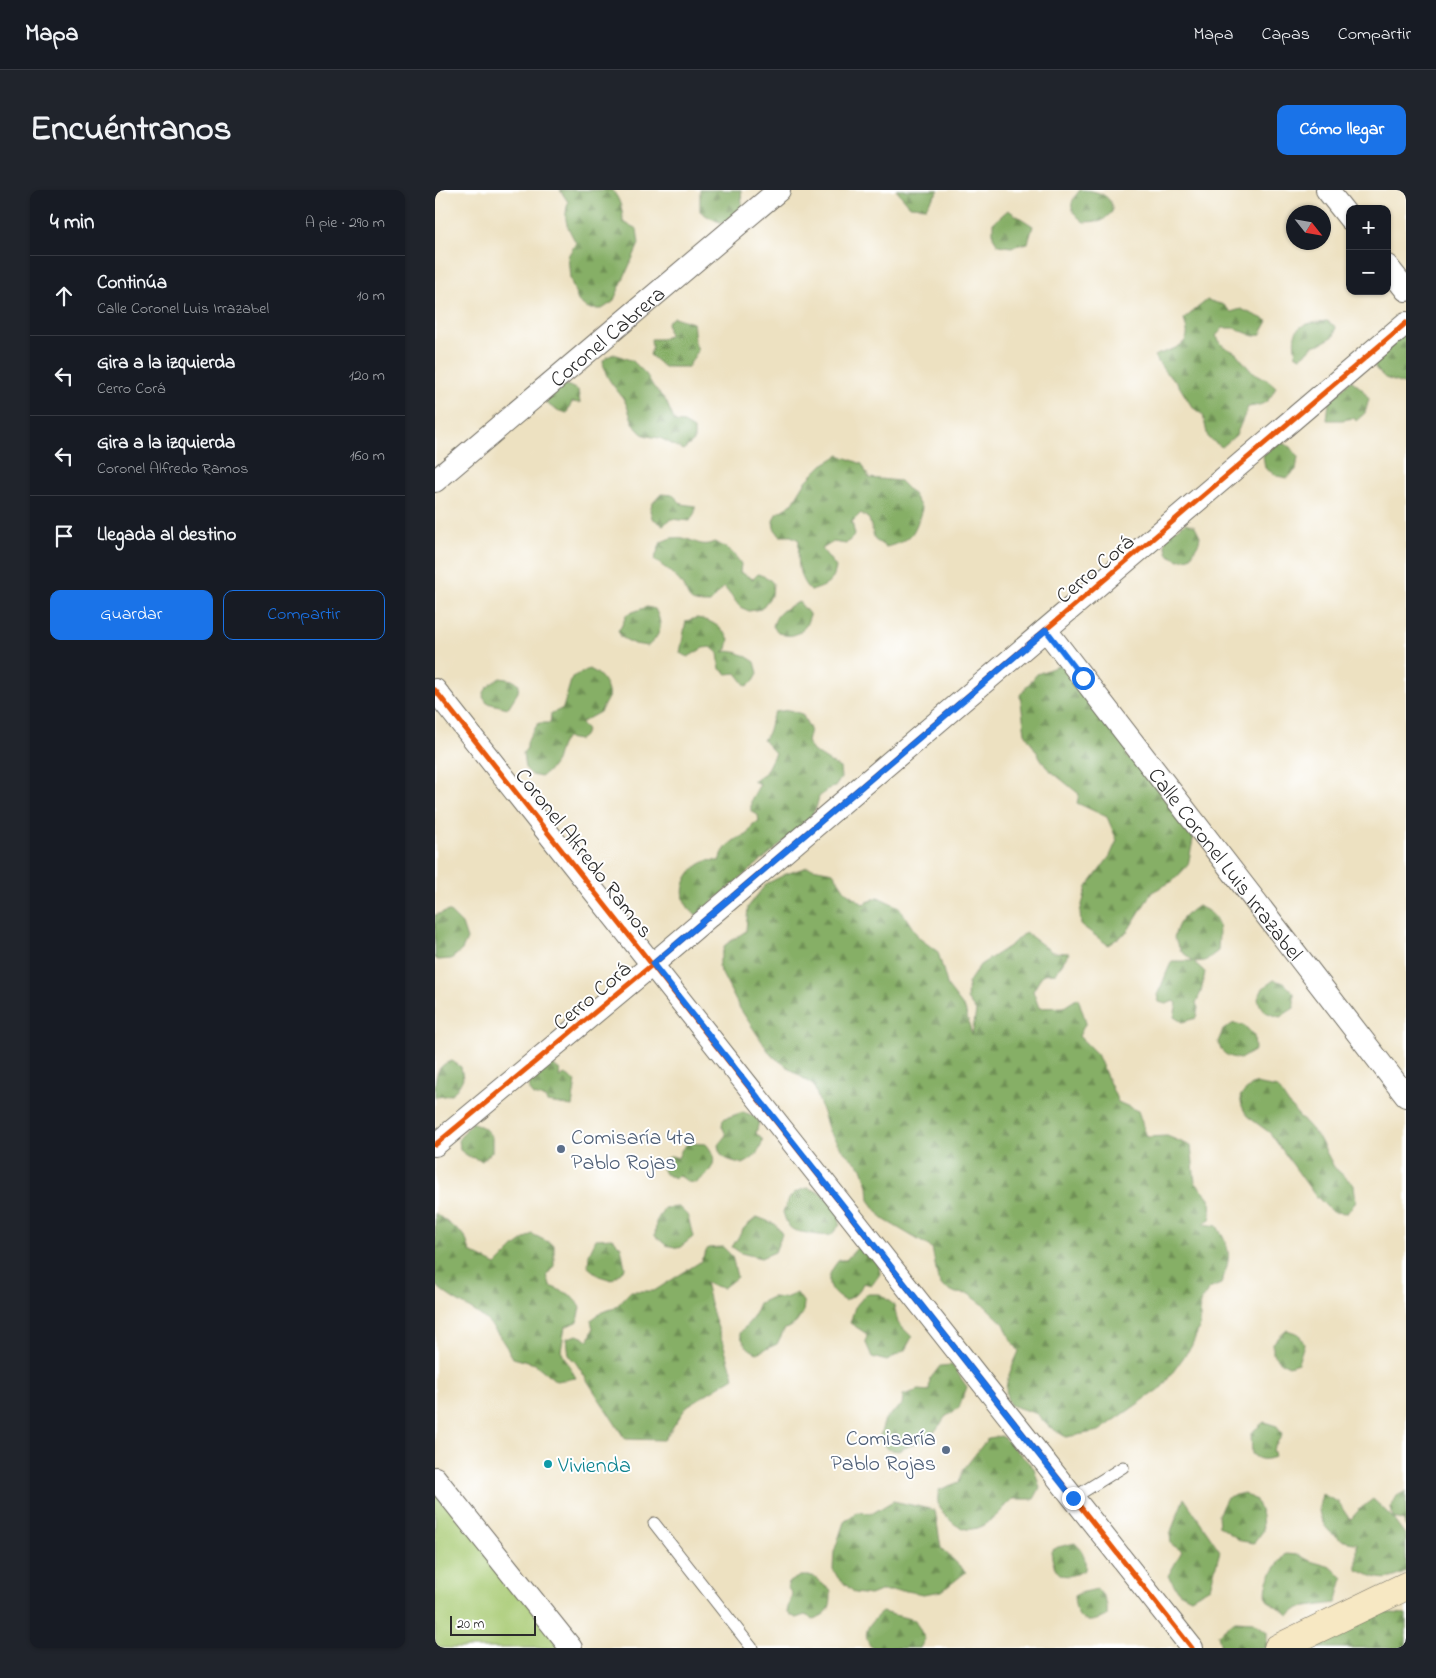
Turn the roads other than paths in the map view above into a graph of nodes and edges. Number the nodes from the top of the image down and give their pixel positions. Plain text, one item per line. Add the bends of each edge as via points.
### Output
1 (779, 190) edge
2 (1327, 190) edge
3 (1346, 214) edge
4 (1391, 271) edge
5 (1406, 290) edge
6 (1406, 323) edge
7 (435, 481) edge
8 (1046, 630) junction
9 (435, 690) edge
10 (653, 964) junction
11 (1406, 1096) edge
12 (435, 1145) edge
13 (1123, 1466) dead end
14 (435, 1478) edge
15 (1073, 1498) junction
16 (654, 1523) dead end
17 (1406, 1586) edge
18 (571, 1648) edge
19 (752, 1648) edge
20 (1192, 1648) edge
21 (1279, 1648) edge

1 - 7 street, Coronel Cabrera
2 - 3 street
4 - 5 street
6 - 8 street, Cerro Corá
8 - 10 street, Cerro Corá
8 - 11 street, Calle Coronel Luis Irrazabel
9 - 10 street, Coronel Alfredo Ramos
10 - 12 street, Cerro Corá
10 - 15 street, Coronel Alfredo Ramos
13 - 15 lane
14 - 18 street
15 - 20 street, Coronel Alfredo Ramos
16 - 19 lane
17 - 21 street

